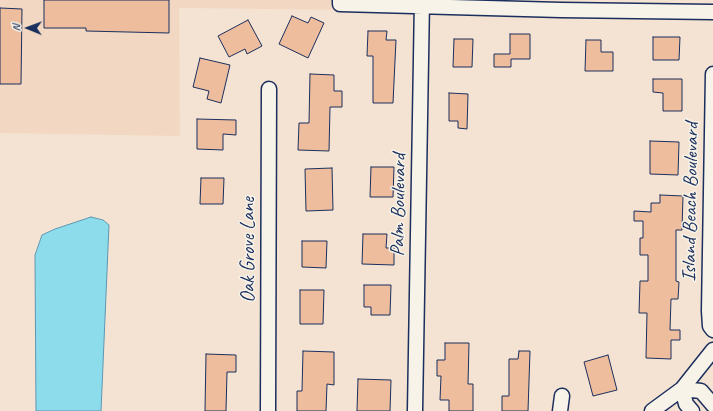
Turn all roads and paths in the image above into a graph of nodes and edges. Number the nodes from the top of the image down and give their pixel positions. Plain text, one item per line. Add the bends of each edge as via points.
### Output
1 (340, 0) edge
2 (422, 3) edge
3 (561, 5) edge
4 (713, 12) edge
5 (713, 74) edge
6 (269, 89) dead end
7 (713, 330) edge
8 (713, 350) edge
9 (682, 389) junction
10 (562, 396) dead end
11 (713, 405) edge
12 (268, 411) edge
13 (415, 411) edge
14 (560, 411) edge
15 (652, 411) edge
16 (692, 411) edge

1 - 2 street via 340,4
2 - 3 street
2 - 13 street, Palm Boulevard
3 - 4 street
5 - 7 street, Island Beach Boulevard via 709,311 710,326
6 - 12 street, Oak Grove Lane
8 - 9 street
9 - 11 street via 701,391
9 - 15 street
9 - 16 street via 686,404
10 - 14 street

